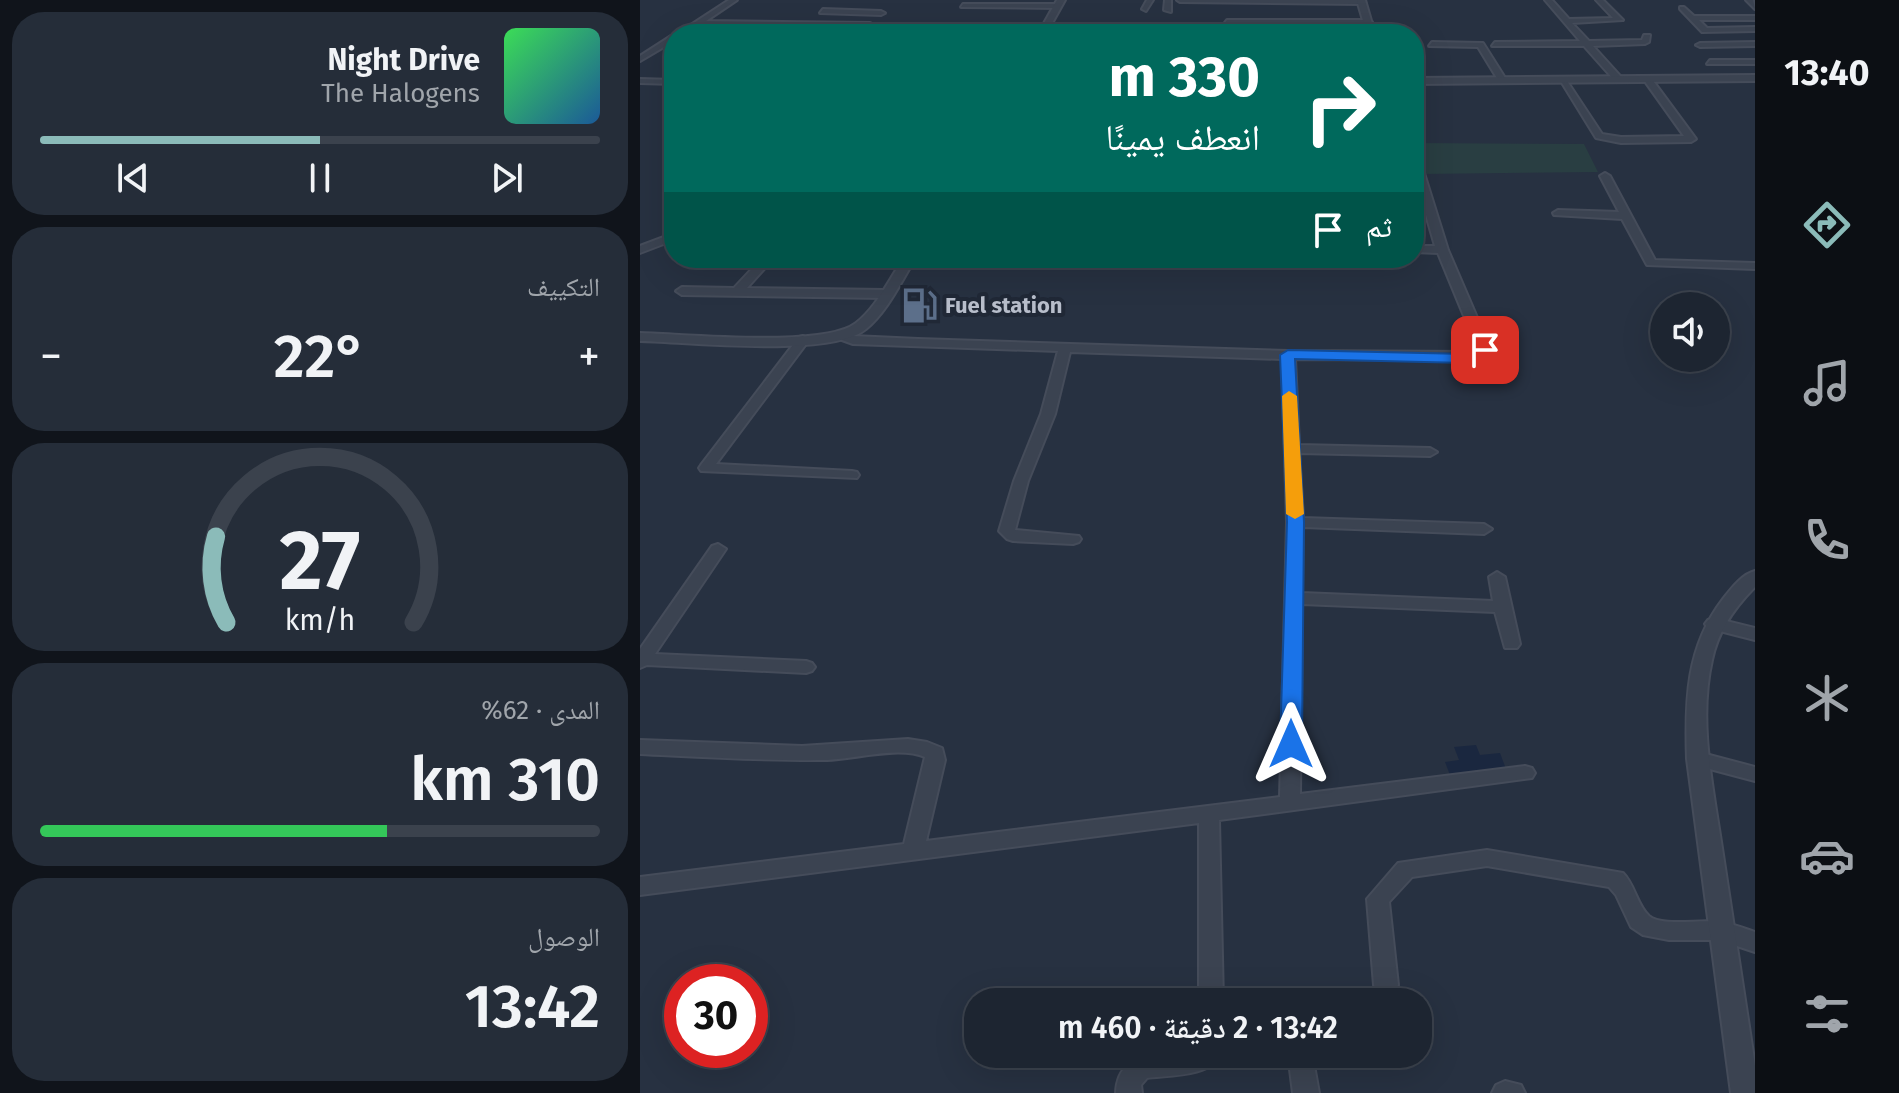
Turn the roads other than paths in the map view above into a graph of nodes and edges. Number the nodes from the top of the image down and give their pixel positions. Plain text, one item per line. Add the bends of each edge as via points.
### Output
1 (734, 0) edge
2 (1150, 0) edge
3 (1168, 0) edge
4 (1180, 0) edge
5 (1271, 0) edge
6 (1548, 0) edge
7 (1599, 0) edge
8 (1749, 0) edge
9 (1361, 1) edge
10 (1059, 3) edge
11 (963, 6) dead end
12 (1755, 7) edge
13 (1682, 8) dead end
14 (1146, 9) dead end
15 (1168, 10) dead end
16 (823, 11) dead end
17 (1692, 18) junction
18 (1755, 18) edge
19 (1567, 21) junction
20 (1227, 22) dead end
21 (1368, 22) joint
22 (699, 23) joint
23 (784, 24) edge
24 (871, 24) edge
25 (1047, 24) edge
26 (1755, 29) edge
27 (1647, 37) dead end
28 (664, 44) edge
29 (1432, 44) dead end
30 (1495, 44) dead end
31 (1588, 44) junction
32 (1755, 44) edge
33 (1700, 45) dead end
34 (640, 59) edge
35 (1710, 62) dead end
36 (1755, 62) edge
37 (1755, 78) edge
38 (1562, 80) junction
39 (1619, 80) junction
40 (1648, 80) junction
41 (640, 81) edge
42 (1424, 81) edge
43 (1503, 81) junction
44 (664, 82) edge
45 (1605, 176) dead end
46 (1424, 205) edge
47 (1558, 213) dead end
48 (1628, 216) junction
49 (664, 240) edge
50 (1424, 249) edge
51 (640, 250) edge
52 (1442, 250) junction
53 (1755, 266) edge
54 (759, 268) edge
55 (903, 268) edge
56 (739, 290) junction
57 (682, 291) dead end
58 (885, 294) junction
59 (837, 336) junction
60 (640, 337) edge
61 (803, 340) junction
62 (1065, 348) junction
63 (1288, 355) junction
64 (1292, 449) junction
65 (1430, 452) dead end
66 (852, 475) dead end
67 (1295, 522) junction
68 (1484, 529) dead end
69 (1073, 539) dead end
70 (718, 549) dead end
71 (1497, 577) dead end
72 (1755, 577) edge
73 (1292, 598) junction
74 (1502, 607) junction
75 (1714, 624) junction
76 (1755, 634) edge
77 (1511, 644) dead end
78 (641, 660) edge
79 (806, 667) dead end
80 (640, 747) edge
81 (1698, 759) junction
82 (1525, 773) dead end
83 (1755, 774) edge
84 (1290, 802) junction
85 (1209, 812) junction
86 (913, 851) junction
87 (640, 886) edge
88 (1721, 931) junction
89 (1755, 942) edge
90 (1386, 985) dead end
91 (1211, 988) edge
92 (1140, 1068) edge
93 (1302, 1068) edge
94 (1129, 1093) edge
95 (1306, 1093) edge
96 (1505, 1093) edge
97 (1512, 1093) edge
98 (1745, 1093) edge

1 - 22 street
2 - 14 street
3 - 15 street
4 - 5 street
5 - 9 street
6 - 19 street
7 - 19 street via 1619,20
8 - 12 street
9 - 21 street
10 - 11 street
10 - 25 street
13 - 17 street
16 - 24 street via 885,10
17 - 18 street
17 - 26 street via 1705,30
19 - 31 street
20 - 21 street
22 - 23 street
27 - 31 street via 1641,43
28 - 34 street
29 - 43 street via 1480,45
30 - 31 street
31 - 39 street
32 - 33 street
35 - 36 street
37 - 40 street
38 - 39 street
38 - 40 street via 1599,136 1691,139
38 - 43 street
39 - 40 street
41 - 44 street
42 - 43 street
45 - 48 street
46 - 52 street
47 - 48 street
48 - 53 street via 1655,265
49 - 51 street
50 - 52 street
52 - 63 street via 1485,350 1480,356
54 - 56 street
55 - 58 street
56 - 57 street
56 - 58 street
58 - 59 street via 860,327
59 - 61 street
59 - 62 street
60 - 61 street
61 - 66 street via 706,468
62 - 63 street
62 - 69 street via 1007,531 1013,536
63 - 64 street
64 - 65 street
64 - 67 street
67 - 68 street
67 - 73 street
70 - 78 street
71 - 74 street
72 - 75 street
73 - 74 street
73 - 84 street
74 - 77 street
75 - 76 street
75 - 81 street via 1697,676
78 - 79 street
80 - 86 street via 785,754 930,750 935,760
81 - 83 street
81 - 88 street
82 - 84 street
84 - 85 street
85 - 86 street
85 - 91 street
86 - 87 street
88 - 89 street
88 - 90 street via 1645,925 1633,912 1627,888 1615,879 1487,858 1406,869 1378,899
88 - 98 street
92 - 94 street via 1129,1081
93 - 95 street
96 - 97 street

